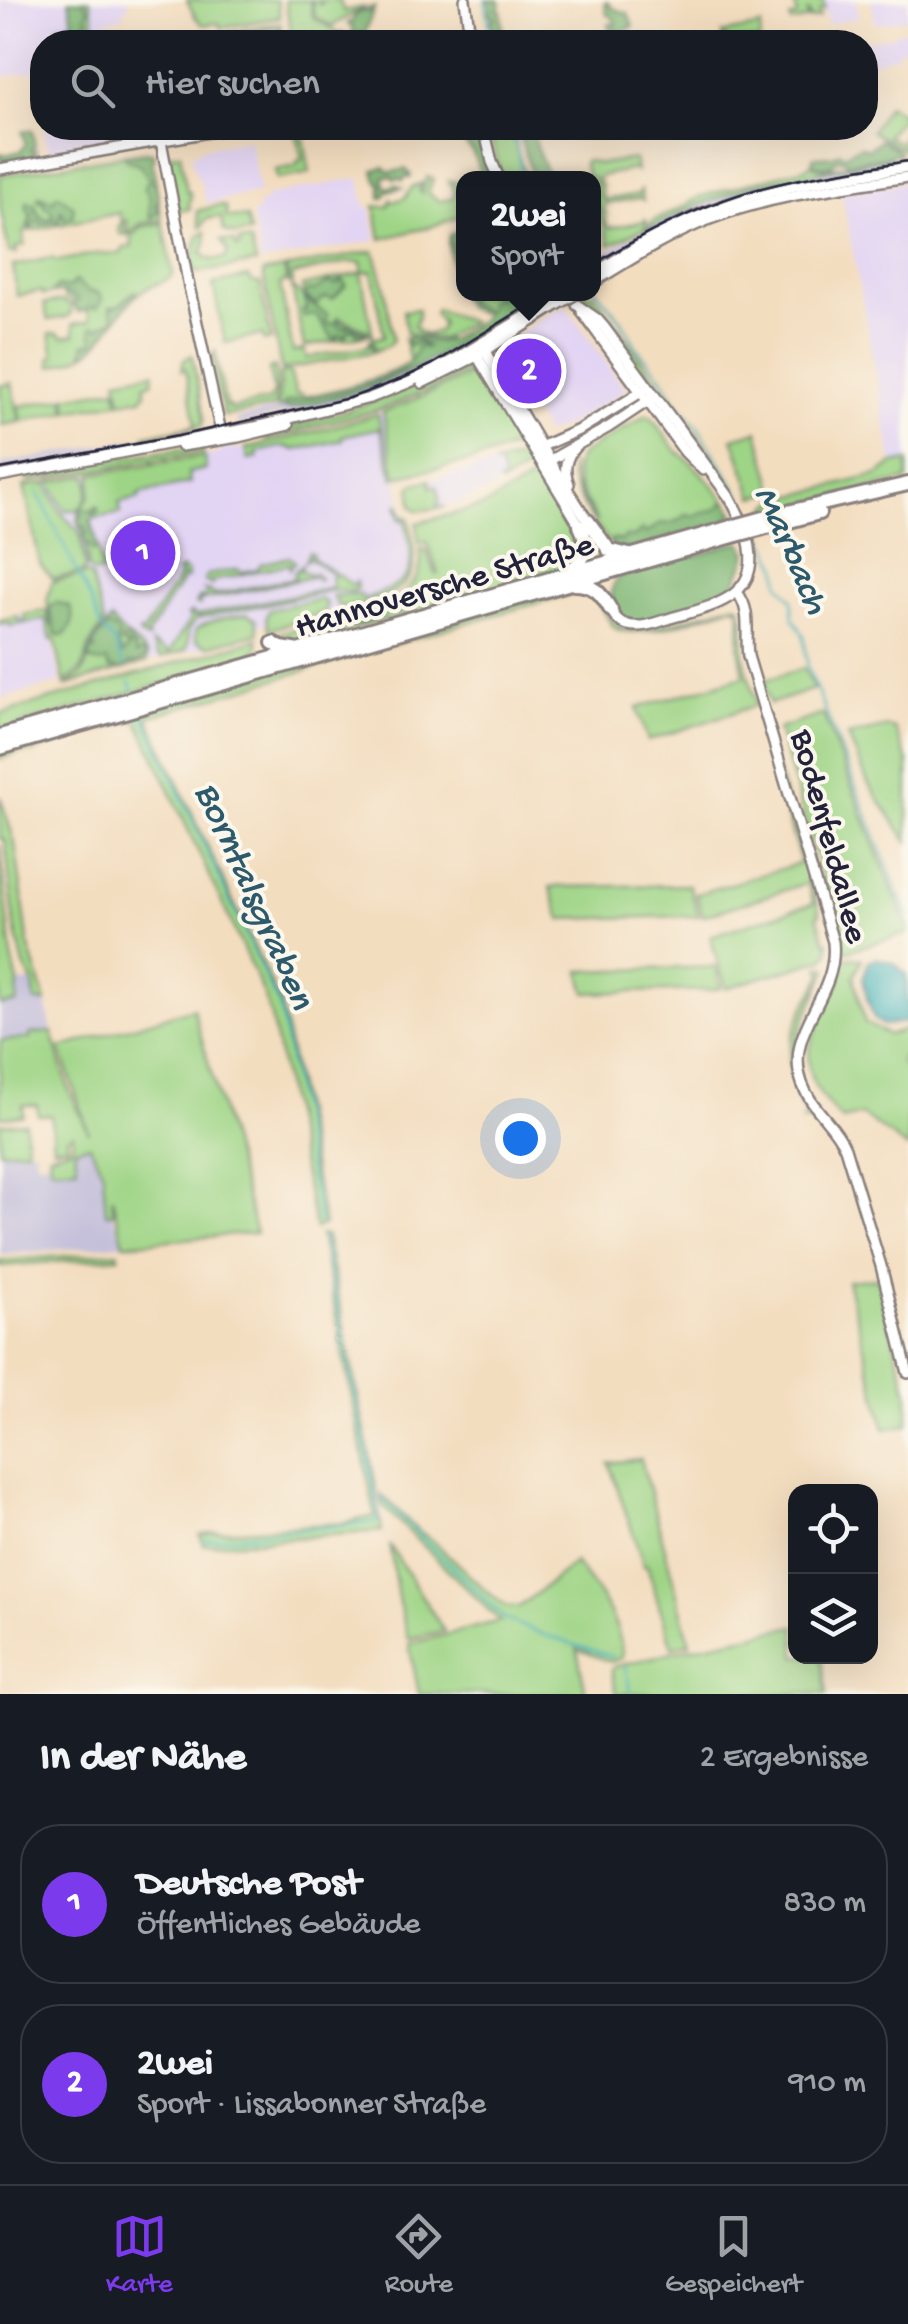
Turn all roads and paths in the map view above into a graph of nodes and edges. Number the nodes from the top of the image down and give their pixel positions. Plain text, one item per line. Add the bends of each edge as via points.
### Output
1 (465, 0) edge
2 (469, 30) edge
3 (167, 140) edge
4 (487, 140) edge
5 (162, 141) junction
6 (908, 168) edge
7 (0, 169) edge
8 (496, 171) edge
9 (908, 177) edge
10 (601, 273) edge
11 (601, 273) edge
12 (561, 301) edge
13 (570, 301) edge
14 (479, 350) junction
15 (648, 395) junction
16 (222, 437) junction
17 (577, 445) junction
18 (538, 448) junction
19 (546, 462) junction
20 (0, 476) edge
21 (908, 484) edge
22 (908, 493) edge
23 (576, 500) junction
24 (781, 518) junction
25 (584, 523) junction
26 (738, 530) junction
27 (633, 560) junction
28 (560, 581) junction
29 (737, 592) junction
30 (610, 610) junction
31 (306, 650) junction
32 (236, 669) junction
33 (0, 736) edge
34 (0, 748) edge
35 (908, 1373) edge

1 - 2 main road
3 - 5 main road
4 - 8 main road
5 - 7 main road
5 - 16 main road
6 - 10 main road via 734,202 676,226
9 - 11 main road via 785,197 712,218
12 - 14 main road
13 - 15 main road via 599,321
14 - 16 main road via 370,398
14 - 18 main road
15 - 17 main road
15 - 18 main road
15 - 26 main road via 718,484
16 - 20 main road
17 - 19 main road
17 - 23 main road via 565,469
18 - 19 main road
19 - 23 main road
19 - 25 main road
21 - 24 highway, Hannoversche Straße
22 - 24 highway, Hannoversche Straße
23 - 25 main road
24 - 26 highway, Hannoversche Straße, bridge
25 - 27 highway via 609,550
25 - 28 highway via 585,554
26 - 27 highway, Hannoversche Straße
26 - 29 main road via 752,561
27 - 28 highway, Hannoversche Straße
27 - 30 highway via 611,584
28 - 30 highway via 591,586
28 - 31 highway, Hannoversche Straße
28 - 34 highway, Hannoversche Straße
29 - 30 main road via 643,625 623,624
29 - 35 main road, Bodenfeldallee via 746,607 752,674 833,942 831,977 801,1038 798,1070 807,1096 845,1148
31 - 32 highway, Hannoversche Straße
31 - 32 highway via 267,645
32 - 33 highway, Hannoversche Straße

